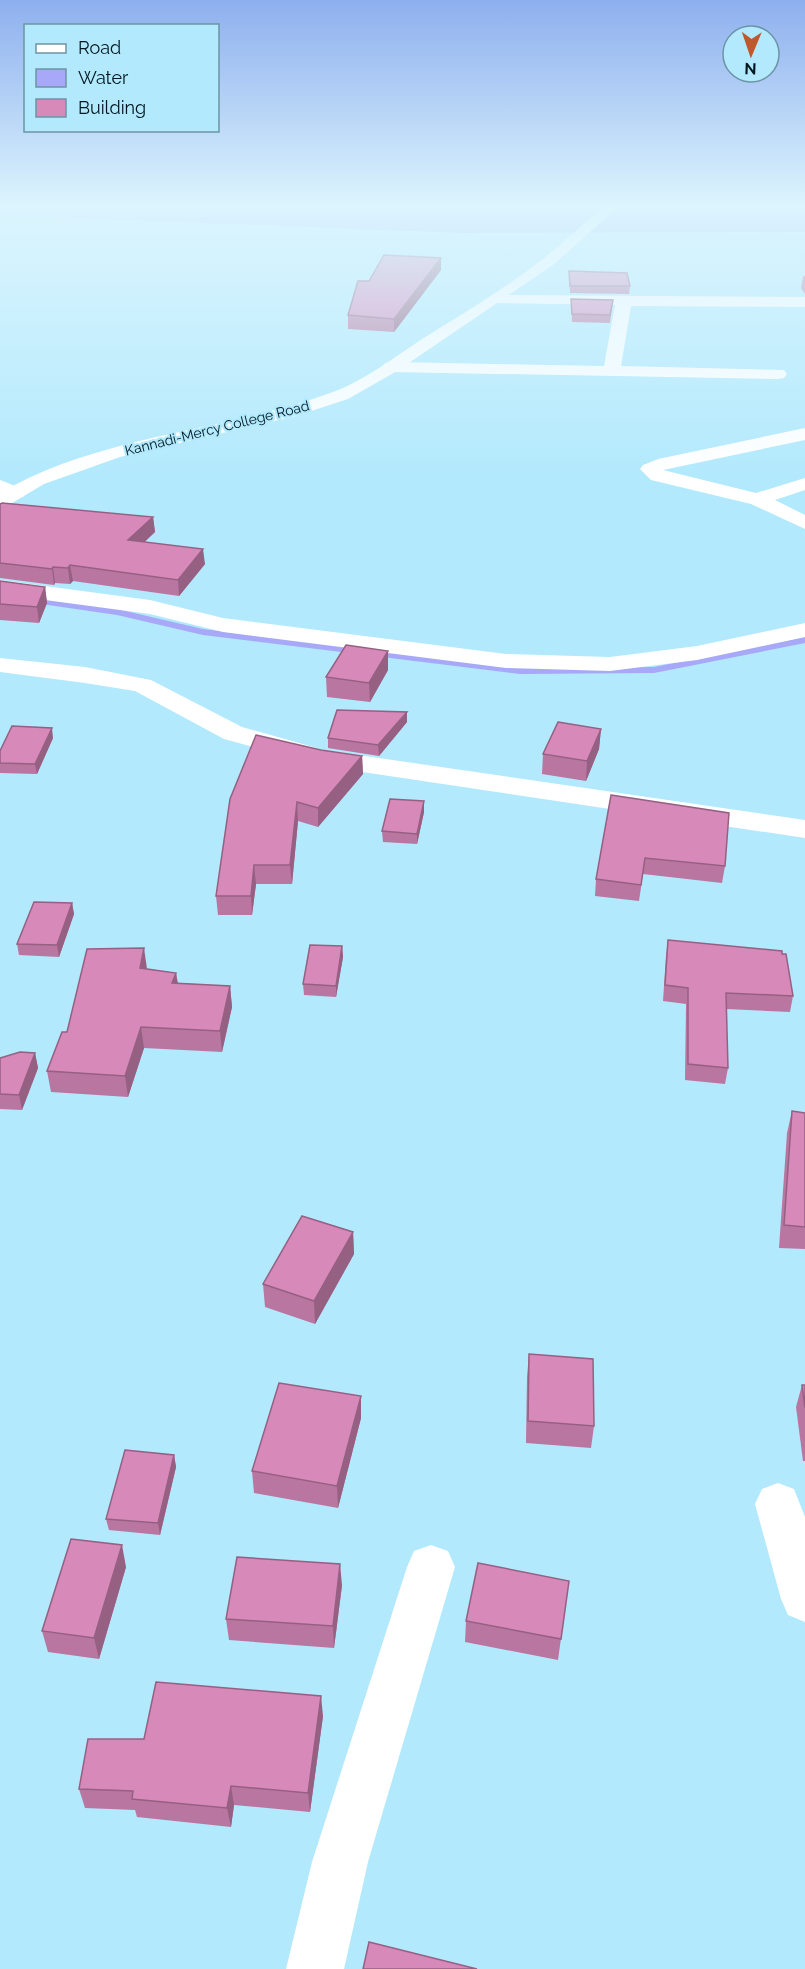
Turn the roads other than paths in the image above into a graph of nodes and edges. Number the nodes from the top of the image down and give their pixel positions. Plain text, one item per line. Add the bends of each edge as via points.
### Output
1 (498, 297) edge
2 (494, 300) junction
3 (624, 301) junction
4 (805, 302) edge
5 (392, 367) junction
6 (612, 369) junction
7 (778, 374) dead end
8 (805, 434) edge
9 (805, 484) edge
10 (5, 494) edge
11 (758, 500) junction
12 (805, 523) edge
13 (4, 596) edge
14 (805, 630) edge
15 (0, 665) edge
16 (805, 829) edge
17 (778, 1503) dead end
18 (431, 1567) dead end
19 (805, 1599) edge
20 (315, 1969) edge

1 - 2 street, Kannadi-Mercy College Road
2 - 3 street
2 - 5 street, Kannadi-Mercy College Road
3 - 4 street
3 - 6 street
5 - 6 street
5 - 10 street, Kannadi-Mercy College Road via 342,395 289,412 114,453
6 - 7 street
8 - 11 street via 650,469 658,476
9 - 11 street
11 - 12 street
13 - 14 street via 150,607 223,625 506,661 610,664 697,653
15 - 16 street via 142,685 233,733 322,758
17 - 19 street
18 - 20 street via 340,1862

